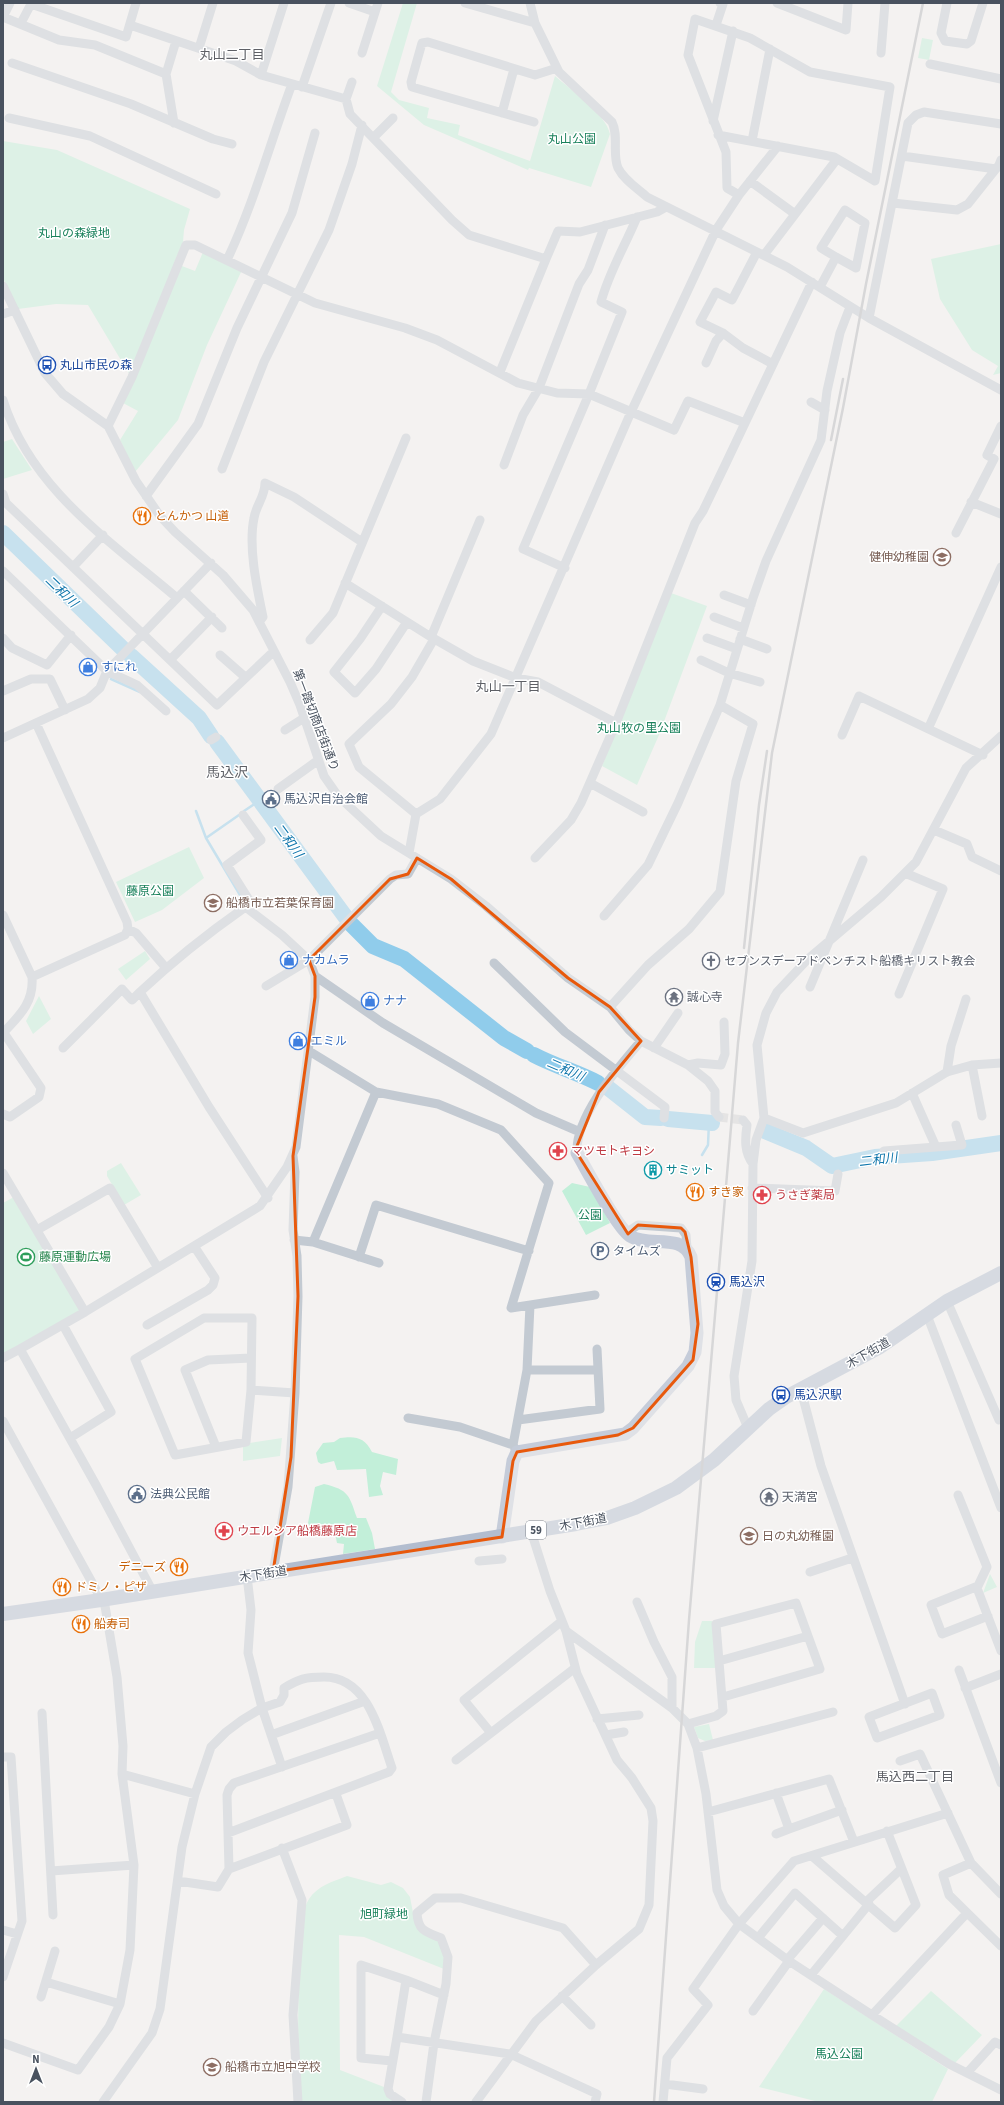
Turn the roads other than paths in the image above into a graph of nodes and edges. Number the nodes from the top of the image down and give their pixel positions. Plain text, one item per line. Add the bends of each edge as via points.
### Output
1 (10, 3) edge
2 (136, 3) edge
3 (213, 3) edge
4 (284, 3) edge
5 (331, 3) edge
6 (349, 3) edge
7 (465, 3) edge
8 (530, 3) edge
9 (720, 3) edge
10 (777, 3) edge
11 (848, 3) edge
12 (885, 3) edge
13 (948, 3) edge
14 (983, 3) edge
15 (377, 7) edge
16 (3, 17) edge
17 (22, 23) junction
18 (535, 24) junction
19 (130, 25) junction
20 (716, 25) junction
21 (733, 31) junction
22 (176, 41) junction
23 (199, 48) junction
24 (770, 49) junction
25 (362, 53) dead end
26 (881, 53) dead end
27 (12, 63) dead end
28 (930, 64) dead end
29 (557, 68) junction
30 (514, 69) junction
31 (166, 74) junction
32 (261, 75) junction
33 (1001, 80) edge
34 (352, 82) dead end
35 (292, 84) junction
36 (302, 87) junction
37 (346, 99) junction
38 (502, 113) junction
39 (9, 118) dead end
40 (393, 118) dead end
41 (713, 121) junction
42 (534, 122) dead end
43 (174, 123) junction
44 (362, 124) junction
45 (1001, 124) edge
46 (315, 133) dead end
47 (718, 135) junction
48 (374, 137) junction
49 (752, 141) junction
50 (232, 144) dead end
51 (778, 146) junction
52 (902, 156) junction
53 (837, 159) junction
54 (1001, 160) edge
55 (996, 170) junction
56 (750, 181) junction
57 (216, 194) dead end
58 (739, 195) junction
59 (892, 203) junction
60 (666, 207) junction
61 (794, 214) junction
62 (637, 217) junction
63 (605, 225) junction
64 (716, 230) junction
65 (761, 253) junction
66 (836, 257) junction
67 (546, 259) junction
68 (227, 260) junction
69 (261, 277) junction
70 (812, 282) junction
71 (3, 286) edge
72 (820, 287) junction
73 (298, 294) junction
74 (850, 306) junction
75 (14, 310) junction
76 (3, 314) edge
77 (869, 318) junction
78 (723, 333) junction
79 (706, 363) dead end
80 (773, 364) junction
81 (500, 372) junction
82 (539, 388) junction
83 (1001, 390) edge
84 (589, 394) junction
85 (3, 400) edge
86 (810, 402) dead end
87 (825, 410) junction
88 (631, 412) junction
89 (6, 423) edge
90 (745, 423) junction
91 (108, 426) junction
92 (1001, 426) edge
93 (406, 438) dead end
94 (504, 466) dead end
95 (222, 469) dead end
96 (3, 494) edge
97 (146, 496) junction
98 (971, 502) junction
99 (1001, 514) edge
100 (480, 520) dead end
101 (956, 533) dead end
102 (103, 535) junction
103 (362, 542) junction
104 (211, 563) junction
105 (74, 566) junction
106 (1001, 567) edge
107 (564, 568) junction
108 (3, 571) edge
109 (345, 583) junction
110 (184, 591) junction
111 (724, 595) dead end
112 (177, 598) junction
113 (751, 605) junction
114 (382, 606) junction
115 (212, 617) junction
116 (714, 617) dead end
117 (259, 622) junction
118 (407, 622) junction
119 (222, 628) dead end
120 (743, 628) junction
121 (143, 633) junction
122 (70, 635) junction
123 (3, 638) edge
124 (432, 638) junction
125 (707, 638) dead end
126 (740, 639) junction
127 (310, 640) dead end
128 (766, 649) dead end
129 (737, 650) junction
130 (273, 652) junction
131 (220, 655) dead end
132 (170, 660) junction
133 (701, 660) dead end
134 (107, 671) junction
135 (729, 673) junction
136 (245, 677) junction
137 (516, 678) junction
138 (760, 682) dead end
139 (3, 691) edge
140 (720, 705) junction
141 (65, 710) junction
142 (166, 711) dead end
143 (304, 718) junction
144 (36, 723) junction
145 (616, 723) junction
146 (928, 729) junction
147 (285, 730) dead end
148 (842, 735) dead end
149 (1001, 736) edge
150 (3, 738) edge
151 (983, 755) junction
152 (317, 761) junction
153 (590, 783) junction
154 (278, 789) dead end
155 (643, 812) dead end
156 (416, 814) junction
157 (243, 815) dead end
158 (934, 830) junction
159 (413, 856) junction
160 (535, 858) dead end
161 (863, 860) dead end
162 (1001, 871) edge
163 (905, 873) junction
164 (248, 909) junction
165 (3, 915) edge
166 (604, 916) dead end
167 (128, 929) junction
168 (830, 938) junction
169 (309, 960) junction
170 (494, 963) dead end
171 (166, 968) junction
172 (315, 976) junction
173 (32, 977) junction
174 (266, 986) dead end
175 (810, 987) dead end
176 (140, 992) junction
177 (899, 994) dead end
178 (966, 999) dead end
179 (610, 1006) junction
180 (678, 1013) dead end
181 (724, 1022) dead end
182 (3, 1033) edge
183 (641, 1041) junction
184 (64, 1048) dead end
185 (654, 1048) junction
186 (309, 1051) junction
187 (1001, 1063) edge
188 (688, 1065) junction
189 (972, 1066) junction
190 (615, 1071) junction
191 (947, 1072) junction
192 (376, 1092) junction
193 (912, 1093) junction
194 (3, 1114) edge
195 (982, 1116) dead end
196 (720, 1117) dead end
197 (664, 1118) dead end
198 (764, 1118) junction
199 (743, 1120) dead end
200 (956, 1125) dead end
201 (580, 1132) junction
202 (936, 1147) junction
203 (884, 1151) dead end
204 (577, 1153) joint
205 (293, 1156) junction
206 (752, 1164) junction
207 (3, 1172) edge
208 (838, 1174) dead end
209 (752, 1188) junction
210 (268, 1198) junction
211 (37, 1230) junction
212 (294, 1240) junction
213 (313, 1242) junction
214 (194, 1246) junction
215 (529, 1251) junction
216 (359, 1257) junction
217 (379, 1263) dead end
218 (158, 1268) junction
219 (1001, 1273) edge
220 (595, 1295) dead end
221 (947, 1302) junction
222 (530, 1305) junction
223 (85, 1312) junction
224 (927, 1315) junction
225 (63, 1325) junction
226 (147, 1326) dead end
227 (20, 1349) junction
228 (597, 1349) dead end
229 (3, 1358) edge
230 (251, 1358) junction
231 (527, 1370) junction
232 (598, 1370) junction
233 (251, 1390) junction
234 (802, 1390) junction
235 (295, 1393) junction
236 (408, 1418) dead end
237 (518, 1420) junction
238 (999, 1420) dead end
239 (3, 1421) edge
240 (748, 1428) junction
241 (70, 1438) junction
242 (216, 1447) junction
243 (515, 1449) junction
244 (958, 1495) dead end
245 (1001, 1508) edge
246 (531, 1531) junction
247 (502, 1536) junction
248 (852, 1558) junction
249 (502, 1559) dead end
250 (479, 1561) dead end
251 (273, 1572) junction
252 (810, 1572) dead end
253 (247, 1576) junction
254 (978, 1586) junction
255 (153, 1592) junction
256 (101, 1600) junction
257 (637, 1602) dead end
258 (3, 1614) edge
259 (988, 1616) junction
260 (562, 1621) junction
261 (566, 1631) junction
262 (808, 1636) junction
263 (1001, 1651) edge
264 (719, 1661) junction
265 (575, 1668) junction
266 (958, 1670) dead end
267 (1001, 1674) edge
268 (965, 1688) junction
269 (723, 1697) junction
270 (365, 1701) junction
271 (905, 1704) junction
272 (262, 1708) junction
273 (672, 1708) junction
274 (833, 1712) dead end
275 (42, 1713) dead end
276 (639, 1715) dead end
277 (598, 1718) junction
278 (688, 1724) junction
279 (624, 1732) dead end
280 (380, 1733) junction
281 (491, 1733) junction
282 (271, 1735) junction
283 (606, 1735) junction
284 (697, 1748) junction
285 (3, 1757) edge
286 (456, 1760) dead end
287 (900, 1761) dead end
288 (282, 1767) junction
289 (122, 1774) junction
290 (1001, 1783) edge
291 (776, 1793) junction
292 (195, 1794) junction
293 (336, 1794) junction
294 (842, 1810) junction
295 (708, 1812) junction
296 (948, 1813) junction
297 (789, 1829) junction
298 (887, 1831) junction
299 (228, 1833) junction
300 (776, 1834) dead end
301 (854, 1842) junction
302 (282, 1848) junction
303 (812, 1856) junction
304 (971, 1864) junction
305 (134, 1865) junction
306 (901, 1868) junction
307 (229, 1869) junction
308 (51, 1871) junction
309 (178, 1881) junction
310 (1001, 1894) edge
311 (868, 1903) junction
312 (968, 1913) junction
313 (53, 1915) dead end
314 (823, 1918) junction
315 (739, 1924) junction
316 (3, 1930) edge
317 (17, 1934) junction
318 (843, 1936) junction
319 (758, 1938) junction
320 (1001, 1946) edge
321 (55, 1951) dead end
322 (788, 1961) junction
323 (596, 1965) junction
324 (811, 1975) junction
325 (3, 1977) edge
326 (406, 1980) junction
327 (46, 1982) junction
328 (444, 1995) junction
329 (562, 1996) junction
330 (41, 1997) dead end
331 (120, 2004) junction
332 (753, 2011) dead end
333 (872, 2015) junction
334 (591, 2025) dead end
335 (397, 2037) junction
336 (3, 2043) edge
337 (434, 2043) junction
338 (1001, 2045) edge
339 (510, 2054) junction
340 (392, 2062) junction
341 (967, 2073) junction
342 (665, 2084) junction
343 (703, 2089) dead end
344 (1001, 2090) edge
345 (103, 2102) edge
346 (298, 2102) edge
347 (402, 2102) edge
348 (426, 2102) edge
349 (476, 2102) edge
350 (595, 2102) edge
351 (663, 2102) edge

1 - 16 street
2 - 19 street
3 - 23 street
4 - 32 street
5 - 36 street
6 - 15 street
7 - 18 street
8 - 18 street
9 - 20 street via 723,4
10 - 11 street via 846,30
12 - 26 street
13 - 14 street via 941,33 945,41 967,44 971,41
15 - 25 street
16 - 17 street
17 - 19 street via 30,4 126,37
17 - 31 street via 59,40 94,45
18 - 29 street
19 - 22 street
20 - 21 street
20 - 41 street via 695,19 688,55
21 - 24 street
21 - 41 street
22 - 23 street
22 - 31 street
23 - 32 street via 236,61
24 - 49 street
24 - 53 street via 810,72 890,87 875,181
27 - 43 street via 124,101
28 - 33 street
29 - 30 street via 535,75
29 - 60 street via 612,122 618,168 628,181
30 - 38 street
30 - 38 street via 428,42 422,43 411,82 412,87
31 - 43 street
32 - 35 street
34 - 37 street
35 - 36 street
35 - 68 street via 256,193
36 - 37 street
37 - 44 street via 350,114
38 - 42 street
39 - 57 street via 90,136
40 - 48 street
41 - 47 street
43 - 50 street
44 - 48 street
44 - 73 street via 352,164 329,230
45 - 52 street via 924,112 908,122
46 - 69 street via 292,213
47 - 49 street
47 - 58 street via 726,152 727,188
48 - 67 street via 469,235
49 - 51 street
51 - 53 street
51 - 56 street
52 - 55 street
52 - 59 street
53 - 61 street
54 - 55 street
55 - 59 street via 968,204 957,210
56 - 58 street
56 - 61 street
58 - 64 street
59 - 77 street
60 - 62 street
60 - 64 street
61 - 65 street
62 - 63 street
62 - 84 street via 606,285 601,302 622,312
63 - 67 street via 580,232 558,231
63 - 82 street
64 - 65 street
64 - 88 street
65 - 70 street
65 - 78 street via 732,300 716,292 700,322
66 - 66 street via 821,248 845,210 865,223 856,268
66 - 72 street
67 - 81 street
68 - 69 street
68 - 91 street via 195,245 186,245 132,377
69 - 73 street
69 - 97 street via 198,424
70 - 72 street
70 - 80 street
71 - 75 street, 第一踏切商店街通り
72 - 74 street
73 - 81 street via 315,303 412,330
73 - 95 street via 264,362
74 - 77 street
74 - 87 street via 840,333
75 - 76 street
75 - 91 street, 第一踏切商店街通り via 53,384
77 - 83 street
78 - 79 street via 716,341
78 - 80 street via 742,348
80 - 90 street
81 - 82 street via 518,382
82 - 84 street via 557,393
82 - 94 street via 522,415
84 - 88 street
84 - 107 street via 522,549
85 - 89 street
86 - 87 street
87 - 113 street via 820,440 766,561
88 - 90 street via 674,430 688,401
88 - 107 street
89 - 102 street via 56,493
90 - 145 street via 695,523
91 - 97 street, 第一踏切商店街通り
92 - 98 street via 987,455 994,459
93 - 103 street
96 - 105 street via 6,503
97 - 104 street, 第一踏切商店街通り via 175,532
98 - 99 street
98 - 101 street
100 - 124 street
102 - 105 street
102 - 112 street
103 - 109 street
103 - 117 street via 294,497 266,483 256,511 253,531 263,617
104 - 110 street
104 - 117 street, 第一踏切商店街通り via 242,597
105 - 121 street
106 - 146 street
107 - 137 street
108 - 122 street
109 - 114 street
109 - 127 street via 333,613
110 - 112 street
110 - 115 street
111 - 113 street
112 - 121 street
113 - 120 street
114 - 118 street
114 - 118 street via 334,672 355,693 376,669
115 - 119 street
115 - 132 street
116 - 120 street
117 - 130 street, 第一踏切商店街通り
118 - 124 street
120 - 126 street
121 - 132 street
121 - 134 street
122 - 123 street via 47,665 12,648
122 - 134 street
124 - 137 street via 473,661
124 - 156 street via 412,676 392,704 349,744 359,767
125 - 129 street
126 - 128 street
126 - 129 street
129 - 135 street
130 - 136 street
130 - 143 street, 第一踏切商店街通り via 290,682
131 - 136 street
132 - 136 street via 217,705
133 - 135 street
134 - 141 street via 100,688 88,699
134 - 142 street via 137,685
135 - 138 street
135 - 140 street
137 - 145 street via 538,682
137 - 156 street via 486,741 440,799
139 - 141 street via 31,678 50,679
140 - 166 street via 648,865
140 - 179 street via 753,724 736,781 720,892 689,929 648,965
141 - 144 street
143 - 147 street
143 - 152 street, 第一踏切商店街通り
144 - 150 street
144 - 167 street
145 - 153 street
146 - 148 street via 859,696
146 - 151 street
149 - 151 street
151 - 158 street via 966,768
152 - 154 street
152 - 159 street, 第一踏切商店街通り via 329,786 338,796 381,836
153 - 155 street
153 - 160 street via 571,820
156 - 159 street
157 - 164 street via 261,840 227,865 249,900
158 - 162 street via 967,844 972,857
158 - 163 street via 916,862
159 - 169 street via 408,874 396,875 390,879
159 - 179 street, 第一踏切商店街通り via 451,879 568,978
161 - 168 street
163 - 168 street via 881,897
163 - 177 street via 943,889
164 - 169 street
164 - 171 street via 244,908 209,932
165 - 173 street
167 - 171 street via 136,934
167 - 173 street via 124,935
168 - 175 street
168 - 198 street via 777,992 766,1013 757,1045
169 - 172 street
169 - 174 street
170 - 190 street via 555,1024
171 - 176 street
172 - 186 street
172 - 201 street via 383,1023 536,1113
173 - 182 street via 32,993 28,1003
176 - 184 street via 132,1000 122,989
176 - 210 street via 209,1107
178 - 191 street via 951,1046
179 - 183 street, 第一踏切商店街通り
180 - 185 street
181 - 188 street via 725,1054 721,1066 698,1063
182 - 194 street via 41,1088 39,1097 10,1118
183 - 185 street, 第一踏切商店街通り
183 - 190 street
185 - 188 street, 第一踏切商店街通り
186 - 192 street
186 - 205 street
187 - 189 street
188 - 196 street, 第一踏切商店街通り via 713,1087 714,1112
189 - 191 street
189 - 195 street
190 - 197 street via 665,1107
190 - 201 street via 599,1092
191 - 193 street
192 - 213 street
192 - 215 street via 438,1104 501,1130 549,1183
193 - 198 street via 896,1103 803,1133
193 - 202 street
198 - 206 street via 756,1140
199 - 206 street via 747,1125 745,1142
200 - 202 street via 962,1145
201 - 204 street
202 - 203 street
204 - 243 street via 629,1236 678,1244 687,1248 691,1257 698,1324 695,1352 688,1366 625,1434
205 - 210 street
205 - 212 street
206 - 209 street
207 - 211 street
208 - 209 street via 835,1191
209 - 240 street via 752,1261 734,1386 736,1400
210 - 214 street via 260,1206
211 - 218 street via 110,1188
211 - 223 street
212 - 213 street
212 - 235 street via 298,1296
213 - 216 street
214 - 218 street
214 - 226 street via 215,1278 214,1285
215 - 216 street via 376,1205
215 - 222 street via 511,1308
216 - 217 street
218 - 223 street
219 - 221 main road, 木下街道 / 59
220 - 222 street
221 - 224 main road, 木下街道 / 59
221 - 238 street
222 - 231 street
223 - 225 street
224 - 234 main road, 木下街道 / 59 via 880,1347
224 - 245 street
225 - 227 street
225 - 241 street via 111,1412
227 - 229 street
227 - 241 street
228 - 232 street
230 - 233 street
230 - 242 street via 208,1360 185,1370
230 - 242 street via 252,1318 204,1318 135,1359 175,1455
231 - 232 street
231 - 237 street
232 - 237 street via 600,1409
233 - 235 street
233 - 242 street via 246,1442
234 - 240 main road, 木下街道 / 59 via 768,1409
234 - 248 street via 820,1466
235 - 251 street via 288,1487
236 - 243 street via 460,1427
237 - 243 street
239 - 256 street
240 - 246 main road, 木下街道 / 59 via 696,1475 651,1502 607,1518
241 - 255 street
243 - 247 street
244 - 254 street via 986,1567
246 - 247 main road, 木下街道 / 59
246 - 260 street
247 - 251 main road, 木下街道 / 59
248 - 252 street
248 - 271 street
249 - 250 street
251 - 253 main road, 木下街道 / 59
253 - 255 main road, 木下街道 / 59
253 - 272 street via 252,1610 248,1653
254 - 259 street
254 - 259 street via 931,1605 942,1634
255 - 256 main road, 木下街道 / 59
256 - 258 main road, 木下街道 / 59
256 - 289 street via 105,1606 118,1677 123,1746
257 - 273 street via 672,1677
259 - 263 street
260 - 261 street
260 - 281 street via 464,1700
261 - 265 street
261 - 273 street
262 - 264 street
262 - 264 street via 796,1603 716,1624
262 - 269 street via 820,1669
264 - 269 street
265 - 277 street
265 - 281 street
266 - 268 street
267 - 268 street
268 - 290 street
269 - 278 street via 723,1711 716,1716
270 - 272 street via 343,1681 326,1677 308,1677 300,1678 284,1688 280,1702
270 - 280 street
270 - 282 street
271 - 271 street via 869,1718 877,1738 940,1715 932,1693
272 - 282 street
272 - 292 street via 226,1732 211,1747
273 - 278 street
274 - 284 street
275 - 308 street
276 - 277 street
277 - 283 street
278 - 284 street
279 - 283 street
280 - 288 street
280 - 293 street via 392,1768 390,1772
281 - 286 street
282 - 288 street
283 - 323 street via 617,1760 651,1808 653,1821 649,1904 643,1921 639,1929
284 - 295 street
285 - 317 street via 11,1756 22,1921
287 - 296 street via 920,1754
288 - 299 street via 234,1783 229,1789
289 - 292 street
289 - 305 street
291 - 294 street via 829,1779
291 - 295 street
291 - 297 street
292 - 309 street via 182,1847
293 - 299 street
293 - 302 street via 347,1825
294 - 297 street
294 - 301 street
295 - 315 street via 718,1896
296 - 298 street
296 - 304 street
297 - 300 street
298 - 301 street
298 - 306 street
299 - 307 street
301 - 303 street
302 - 307 street
302 - 346 street via 302,1900 294,2015
303 - 311 street
303 - 315 street via 794,1861
304 - 310 street
304 - 312 street via 943,1875 949,1895
305 - 308 street
305 - 331 street via 130,1950
306 - 311 street
306 - 311 street via 916,1905 895,1928
307 - 309 street via 218,1887
308 - 313 street
309 - 345 street via 164,1987 152,2033
311 - 318 street
312 - 320 street
312 - 333 street
314 - 318 street
314 - 319 street via 795,1893
314 - 322 street
315 - 319 street
315 - 342 street via 694,1989 708,2005 667,2058
316 - 317 street
317 - 325 street
318 - 324 street
319 - 322 street
321 - 327 street
322 - 324 street
322 - 332 street
323 - 328 street via 563,1928 461,1898 435,1898 417,1913 417,1918 421,1928 441,1938 448,1957
323 - 329 street
324 - 333 street
326 - 328 street
326 - 335 street
326 - 340 street via 361,1965 362,2058
327 - 330 street
327 - 331 street
328 - 337 street
329 - 334 street
329 - 339 street via 536,2021
331 - 336 street via 109,2027 78,2070
333 - 341 street
335 - 337 street
335 - 340 street
337 - 339 street
337 - 348 street
338 - 341 street via 995,2042
339 - 349 street
339 - 350 street via 597,2094
340 - 347 street via 388,2089 390,2094
341 - 344 street
342 - 343 street
342 - 351 street

